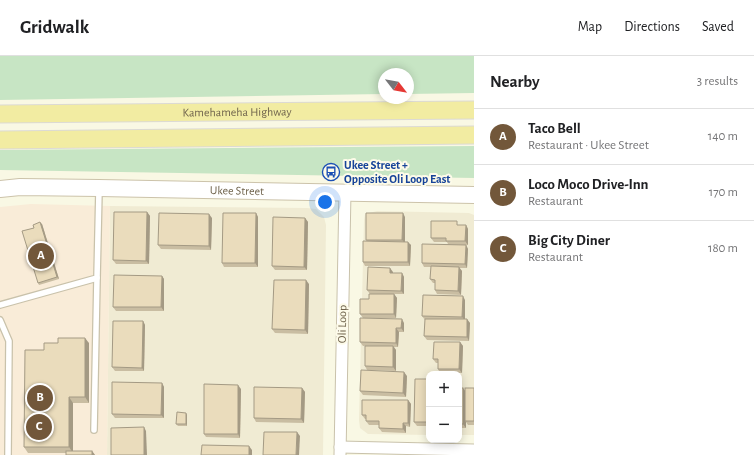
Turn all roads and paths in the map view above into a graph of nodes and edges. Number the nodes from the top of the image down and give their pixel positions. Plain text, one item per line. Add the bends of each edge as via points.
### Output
1 (474, 110) edge
2 (0, 114) edge
3 (474, 135) edge
4 (0, 140) edge
5 (99, 188) junction
6 (0, 189) edge
7 (345, 192) junction
8 (474, 194) edge
9 (97, 278) junction
10 (0, 306) edge
11 (0, 320) edge
12 (94, 430) dead end
13 (474, 450) edge
14 (340, 451) edge
15 (8, 455) edge

1 - 2 main road, Kamehameha Highway
3 - 4 main road, Kamehameha Highway
5 - 6 street, Ukee Street
5 - 7 street, Ukee Street
5 - 9 lane
7 - 8 street, Ukee Street
7 - 14 street, Oli Loop
9 - 10 lane
9 - 12 lane
11 - 15 lane via 9,341
13 - 14 street

